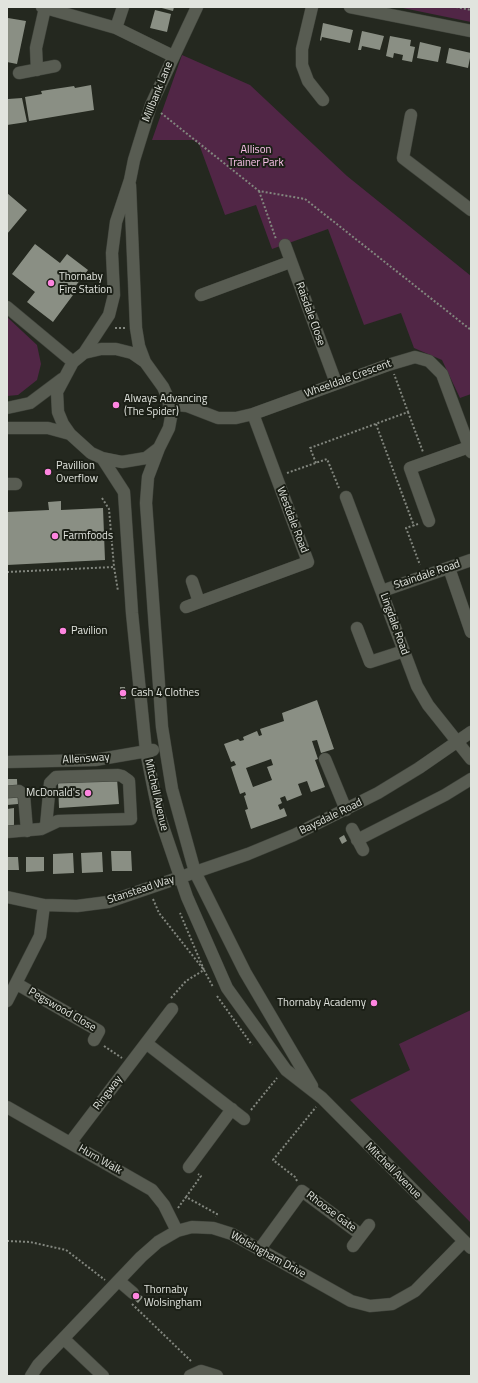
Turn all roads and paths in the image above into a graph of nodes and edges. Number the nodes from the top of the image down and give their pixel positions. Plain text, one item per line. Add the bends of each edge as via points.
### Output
1 (44, 7) edge
2 (123, 7) edge
3 (197, 7) edge
4 (312, 7) edge
5 (350, 7) edge
6 (456, 7) edge
7 (471, 10) edge
8 (116, 28) junction
9 (471, 31) edge
10 (172, 56) junction
11 (55, 66) dead end
12 (37, 70) junction
13 (19, 73) dead end
14 (323, 100) dead end
15 (151, 105) junction
16 (411, 115) dead end
17 (130, 180) junction
18 (259, 191) junction
19 (471, 210) edge
20 (285, 245) joint
21 (290, 262) junction
22 (201, 295) dead end
23 (7, 306) edge
24 (102, 327) junction
25 (136, 328) junction
26 (471, 330) edge
27 (84, 354) junction
28 (73, 362) junction
29 (145, 362) junction
30 (390, 364) junction
31 (63, 378) junction
32 (336, 384) junction
33 (169, 404) junction
34 (7, 408) edge
35 (408, 412) junction
36 (253, 414) junction
37 (376, 424) junction
38 (7, 428) edge
39 (70, 434) junction
40 (159, 448) junction
41 (470, 449) edge
42 (102, 458) junction
43 (427, 462) junction
44 (316, 463) junction
45 (275, 477) junction
46 (346, 497) joint
47 (102, 498) dead end
48 (429, 520) joint
49 (414, 526) junction
50 (471, 560) edge
51 (114, 567) junction
52 (449, 568) junction
53 (7, 572) edge
54 (424, 576) junction
55 (192, 581) dead end
56 (382, 591) junction
57 (119, 598) dead end
58 (199, 602) junction
59 (186, 607) dead end
60 (357, 628) dead end
61 (471, 632) edge
62 (404, 651) junction
63 (471, 732) edge
64 (456, 743) junction
65 (164, 749) junction
66 (146, 751) junction
67 (325, 759) dead end
68 (471, 759) edge
69 (7, 762) edge
70 (471, 779) edge
71 (7, 792) edge
72 (346, 810) junction
73 (46, 826) junction
74 (27, 831) junction
75 (7, 832) edge
76 (357, 840) dead end
77 (196, 872) junction
78 (180, 877) junction
79 (149, 888) junction
80 (7, 898) edge
81 (44, 905) junction
82 (179, 911) dead end
83 (159, 913) dead end
84 (17, 984) junction
85 (7, 1001) edge
86 (172, 1009) joint
87 (94, 1040) joint
88 (146, 1043) junction
89 (131, 1063) junction
90 (280, 1076) dead end
91 (319, 1096) junction
92 (7, 1107) edge
93 (232, 1109) junction
94 (244, 1119) joint
95 (70, 1142) junction
96 (189, 1167) joint
97 (302, 1191) junction
98 (186, 1197) junction
99 (170, 1217) junction
100 (369, 1225) dead end
101 (213, 1228) junction
102 (177, 1231) junction
103 (361, 1235) junction
104 (467, 1244) edge
105 (353, 1246) dead end
106 (260, 1250) junction
107 (120, 1281) junction
108 (133, 1293) dead end
109 (64, 1339) junction
110 (31, 1376) edge
111 (103, 1376) edge
112 (190, 1376) edge
113 (217, 1376) edge

1 - 8 street
1 - 12 street via 36,48
2 - 8 street
3 - 10 street, Millbank Lane
4 - 14 street via 302,49 302,65 308,82
5 - 9 street
6 - 7 path
8 - 10 street
10 - 15 street, Millbank Lane
11 - 12 street
12 - 13 street
15 - 17 street, Millbank Lane
15 - 18 path
16 - 19 street via 403,158
17 - 24 street, Millbank Lane via 116,222 112,253 114,296 109,315
17 - 25 street, Millbank Lane
18 - 20 path via 279,248
18 - 26 path via 306,199
20 - 21 street, Raisdale Close
21 - 22 street
21 - 32 street, Raisdale Close
23 - 28 street
24 - 25 path
24 - 27 street, Millbank Lane
25 - 29 street, Millbank Lane
27 - 28 street, Mitchell Avenue
27 - 29 street, Mitchell Avenue via 101,349 116,349 132,353
28 - 31 street, Mitchell Avenue
29 - 33 street, Mitchell Avenue via 163,387
30 - 32 street, Wheeldale Crescent
30 - 35 path
30 - 41 street, Wheeldale Crescent via 415,357 435,365 444,379
31 - 34 street via 30,403
31 - 39 street, Mitchell Avenue via 57,392 58,412
32 - 36 street, Wheeldale Crescent
33 - 36 street, Wheeldale Crescent via 187,406 218,418 236,418
33 - 40 street, Mitchell Avenue via 169,428
35 - 37 path
35 - 43 path
36 - 45 street, Westdale Road
37 - 44 path via 310,448
37 - 49 path
38 - 39 street via 48,428
39 - 42 street, Mitchell Avenue via 91,453
40 - 42 street, Mitchell Avenue via 146,458 133,461 122,462
40 - 65 street, Mitchell Avenue via 148,477 146,503
41 - 43 street
42 - 66 street, Mitchell Avenue via 124,492 132,613
43 - 48 street via 410,468
44 - 45 path
44 - 46 path via 327,459 337,485
45 - 58 street, Westdale Road via 308,562
46 - 56 street, Lingdale Road
47 - 51 path via 109,509
48 - 49 path
49 - 54 path via 406,528
50 - 52 street, Staindale Road
51 - 53 path
51 - 57 path
52 - 54 street, Staindale Road
52 - 61 street
54 - 56 street, Staindale Road
55 - 58 street
56 - 62 street, Lingdale Road
58 - 59 street, Westdale Road
60 - 62 street via 370,662
62 - 64 street, Lingdale Road via 417,686
63 - 64 street, Baysdale Road
64 - 68 street, Lingdale Road
64 - 72 street, Baysdale Road via 419,768
65 - 66 street, Allensway
65 - 77 street, Mitchell Avenue via 172,789
66 - 69 street, Allensway via 95,760
66 - 78 street, Mitchell Avenue via 159,815
67 - 72 street
70 - 76 street
71 - 74 street via 19,792 24,795
72 - 77 street, Baysdale Road via 294,835
73 - 73 street via 58,821 131,819 129,781 122,776 56,777 50,783
73 - 74 street
74 - 75 street
77 - 78 street, Baysdale Road
77 - 91 street, Mitchell Avenue via 245,972 290,1052
78 - 79 street, Stanstead Way
78 - 91 street, Mitchell Avenue via 227,988 286,1070
79 - 81 street, Stanstead Way via 108,902 77,906
79 - 83 path
80 - 81 street, Stanstead Way
81 - 84 street via 40,936
82 - 86 path via 204,970 186,981 166,1004
84 - 85 street
84 - 87 street, Pegswood Close via 99,1031
86 - 88 street, Ringway
87 - 89 path
88 - 89 street, Ringway
88 - 93 street
89 - 95 street, Ringway
90 - 94 path
91 - 97 path via 273,1160 295,1177
91 - 104 street, Mitchell Avenue
92 - 95 street, Hurn Walk
93 - 94 street
93 - 96 street
95 - 99 street, Hurn Walk via 152,1190
96 - 98 path via 202,1176
97 - 103 street, Rhoose Gate
97 - 106 street, Rhoose Gate
98 - 99 path
98 - 101 path via 216,1214
99 - 102 street, Hurn Walk
100 - 103 street, Rhoose Gate
101 - 102 street, Wolsingham Drive via 192,1227
101 - 106 street, Wolsingham Drive via 232,1234
102 - 107 street, Wolsingham Drive via 158,1242
103 - 105 street, Rhoose Gate
104 - 106 street, Wolsingham Drive via 415,1291 392,1304 370,1306 351,1301
107 - 108 street
107 - 109 street, Wolsingham Drive
109 - 110 street, Wolsingham Drive via 38,1365
109 - 111 street
112 - 113 street via 202,1371

